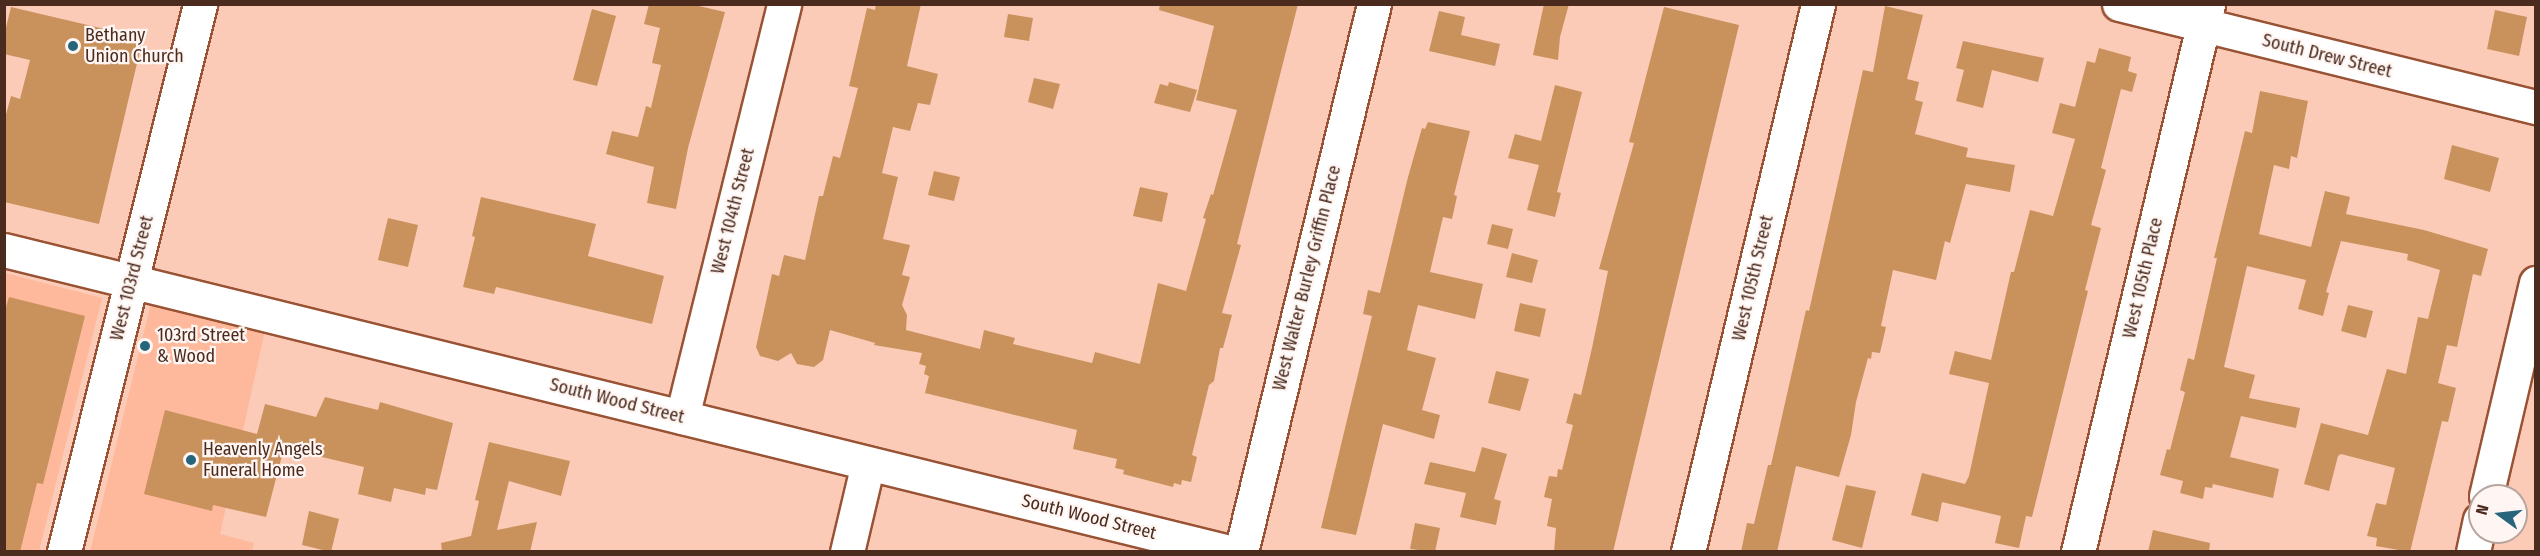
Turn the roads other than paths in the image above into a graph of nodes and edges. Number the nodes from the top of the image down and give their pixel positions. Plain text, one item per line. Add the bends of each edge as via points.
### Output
1 (200, 4) edge
2 (784, 4) edge
3 (1374, 4) edge
4 (1818, 4) edge
5 (2119, 4) edge
6 (2206, 15) edge
7 (2535, 107) edge
8 (4, 250) edge
9 (132, 281) junction
10 (2535, 283) edge
11 (682, 417) junction
12 (868, 463) junction
13 (2489, 484) edge
14 (64, 552) edge
15 (847, 552) edge
16 (1229, 552) edge
17 (1241, 552) edge
18 (1688, 552) edge
19 (2078, 552) edge

1 - 9 street, West 103rd Street
2 - 11 street, West 104th Street
3 - 17 street, West Walter Burley Griffin Place
4 - 18 street, West 105th Street
5 - 6 street, South Drew Street
6 - 7 street, South Drew Street
6 - 19 street, West 105th Place
8 - 9 street, South Wood Street
9 - 11 street, South Wood Street
9 - 14 street, West 103rd Street
10 - 13 street
11 - 12 street, South Wood Street
12 - 15 street
12 - 16 street, South Wood Street

